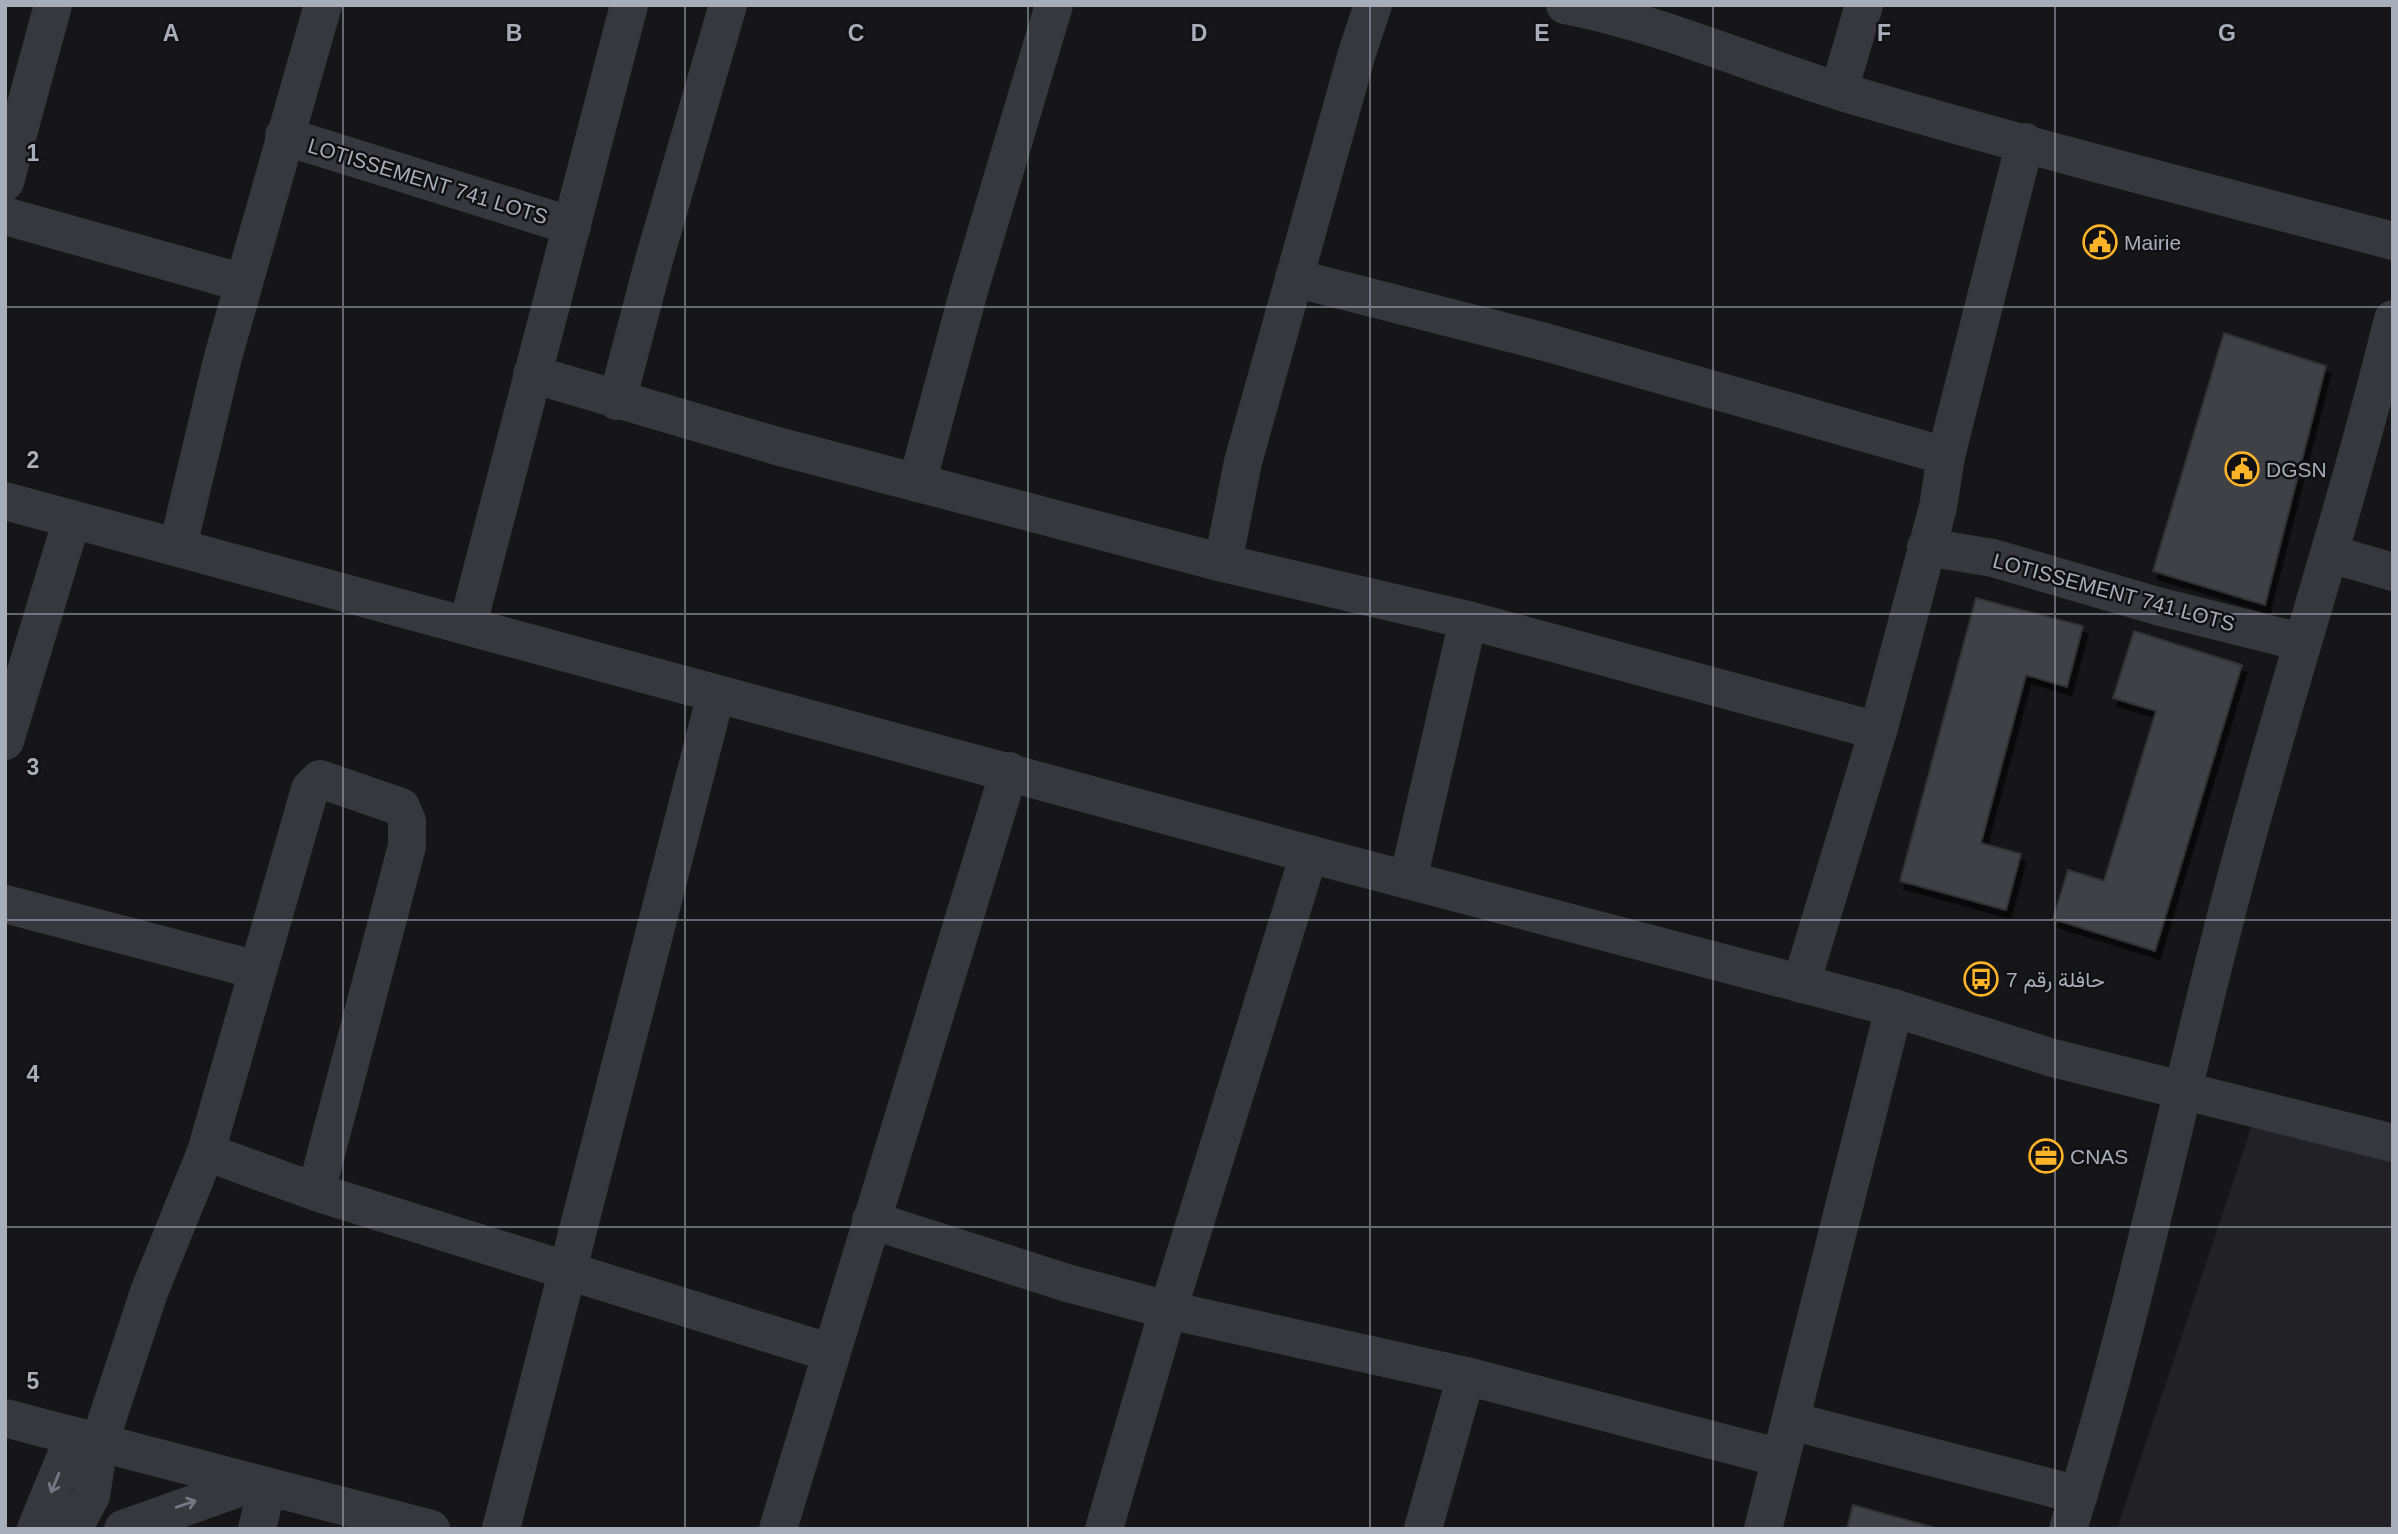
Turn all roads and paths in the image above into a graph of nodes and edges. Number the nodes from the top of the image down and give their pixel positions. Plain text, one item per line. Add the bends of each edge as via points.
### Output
1 (53, 5) edge
2 (322, 5) edge
3 (629, 5) edge
4 (728, 5) edge
5 (1054, 5) edge
6 (1373, 5) edge
7 (1565, 5) edge
8 (1864, 5) edge
9 (1607, 9) edge
10 (1839, 91) junction
11 (284, 136) junction
12 (2025, 142) junction
13 (5, 182) edge
14 (5, 216) edge
15 (572, 226) junction
16 (2393, 242) edge
17 (1294, 278) junction
18 (244, 283) junction
19 (2393, 319) edge
20 (533, 374) junction
21 (617, 401) junction
22 (1946, 456) junction
23 (917, 483) junction
24 (5, 501) edge
25 (72, 519) junction
26 (178, 546) junction
27 (1926, 547) junction
28 (2330, 555) junction
29 (1223, 563) junction
30 (2393, 572) edge
31 (1468, 620) junction
32 (468, 624) junction
33 (2301, 642) junction
34 (716, 694) junction
35 (1878, 731) junction
36 (5, 741) edge
37 (1009, 771) junction
38 (1310, 855) junction
39 (1408, 880) junction
40 (5, 904) edge
41 (257, 970) junction
42 (1801, 984) junction
43 (1894, 1008) junction
44 (2183, 1092) junction
45 (2393, 1143) edge
46 (206, 1152) junction
47 (316, 1192) junction
48 (871, 1220) junction
49 (569, 1272) junction
50 (1168, 1310) junction
51 (831, 1353) junction
52 (1466, 1377) junction
53 (5, 1418) edge
54 (1791, 1421) junction
55 (86, 1440) junction
56 (1781, 1458) junction
57 (259, 1486) junction
58 (2073, 1512) edge
59 (36, 1529) edge
60 (73, 1529) edge
61 (123, 1529) edge
62 (257, 1529) edge
63 (431, 1529) edge
64 (501, 1529) edge
65 (778, 1529) edge
66 (1104, 1529) edge
67 (1423, 1529) edge
68 (1763, 1529) edge

1 - 13 street
2 - 11 street
3 - 15 street
4 - 21 street
5 - 23 street
6 - 17 street
7 - 9 street
8 - 10 street
9 - 10 street
10 - 12 street
11 - 15 street, LOTISSEMENT 741 LOTS
11 - 18 street
12 - 16 street
12 - 22 street
14 - 18 street
15 - 20 street
17 - 22 street via 1545,342
17 - 29 street via 1243,462
18 - 26 street
19 - 28 street
20 - 21 street
20 - 32 street
21 - 23 street
22 - 27 street
23 - 29 street
24 - 25 street
25 - 26 street
25 - 36 street
26 - 32 street
27 - 33 street, LOTISSEMENT 741 LOTS via 1993,558
27 - 35 street
28 - 30 street
28 - 33 street
29 - 31 street
31 - 35 street
31 - 39 street
32 - 34 street
33 - 44 street
34 - 37 street
34 - 49 street
35 - 42 street
37 - 38 street
37 - 48 street
38 - 39 street
38 - 50 street
39 - 42 street
40 - 41 street
41 - 46 street
41 - 47 street via 310,789 320,779 401,807 407,821 407,846
42 - 43 street
43 - 44 street via 2053,1058
43 - 54 street
44 - 45 street
44 - 58 street via 2115,1369
46 - 47 street
46 - 55 street
47 - 49 street
48 - 50 street
48 - 51 street
49 - 51 street
49 - 64 street
50 - 52 street
50 - 66 street
51 - 65 street
52 - 56 street
52 - 67 street
53 - 55 street
54 - 56 street
54 - 58 street
55 - 57 street
55 -> 59 street
55 - 60 street via 91,1496
56 - 68 street
61 -> 57 street via 163,1512
57 - 62 street
57 - 63 street

